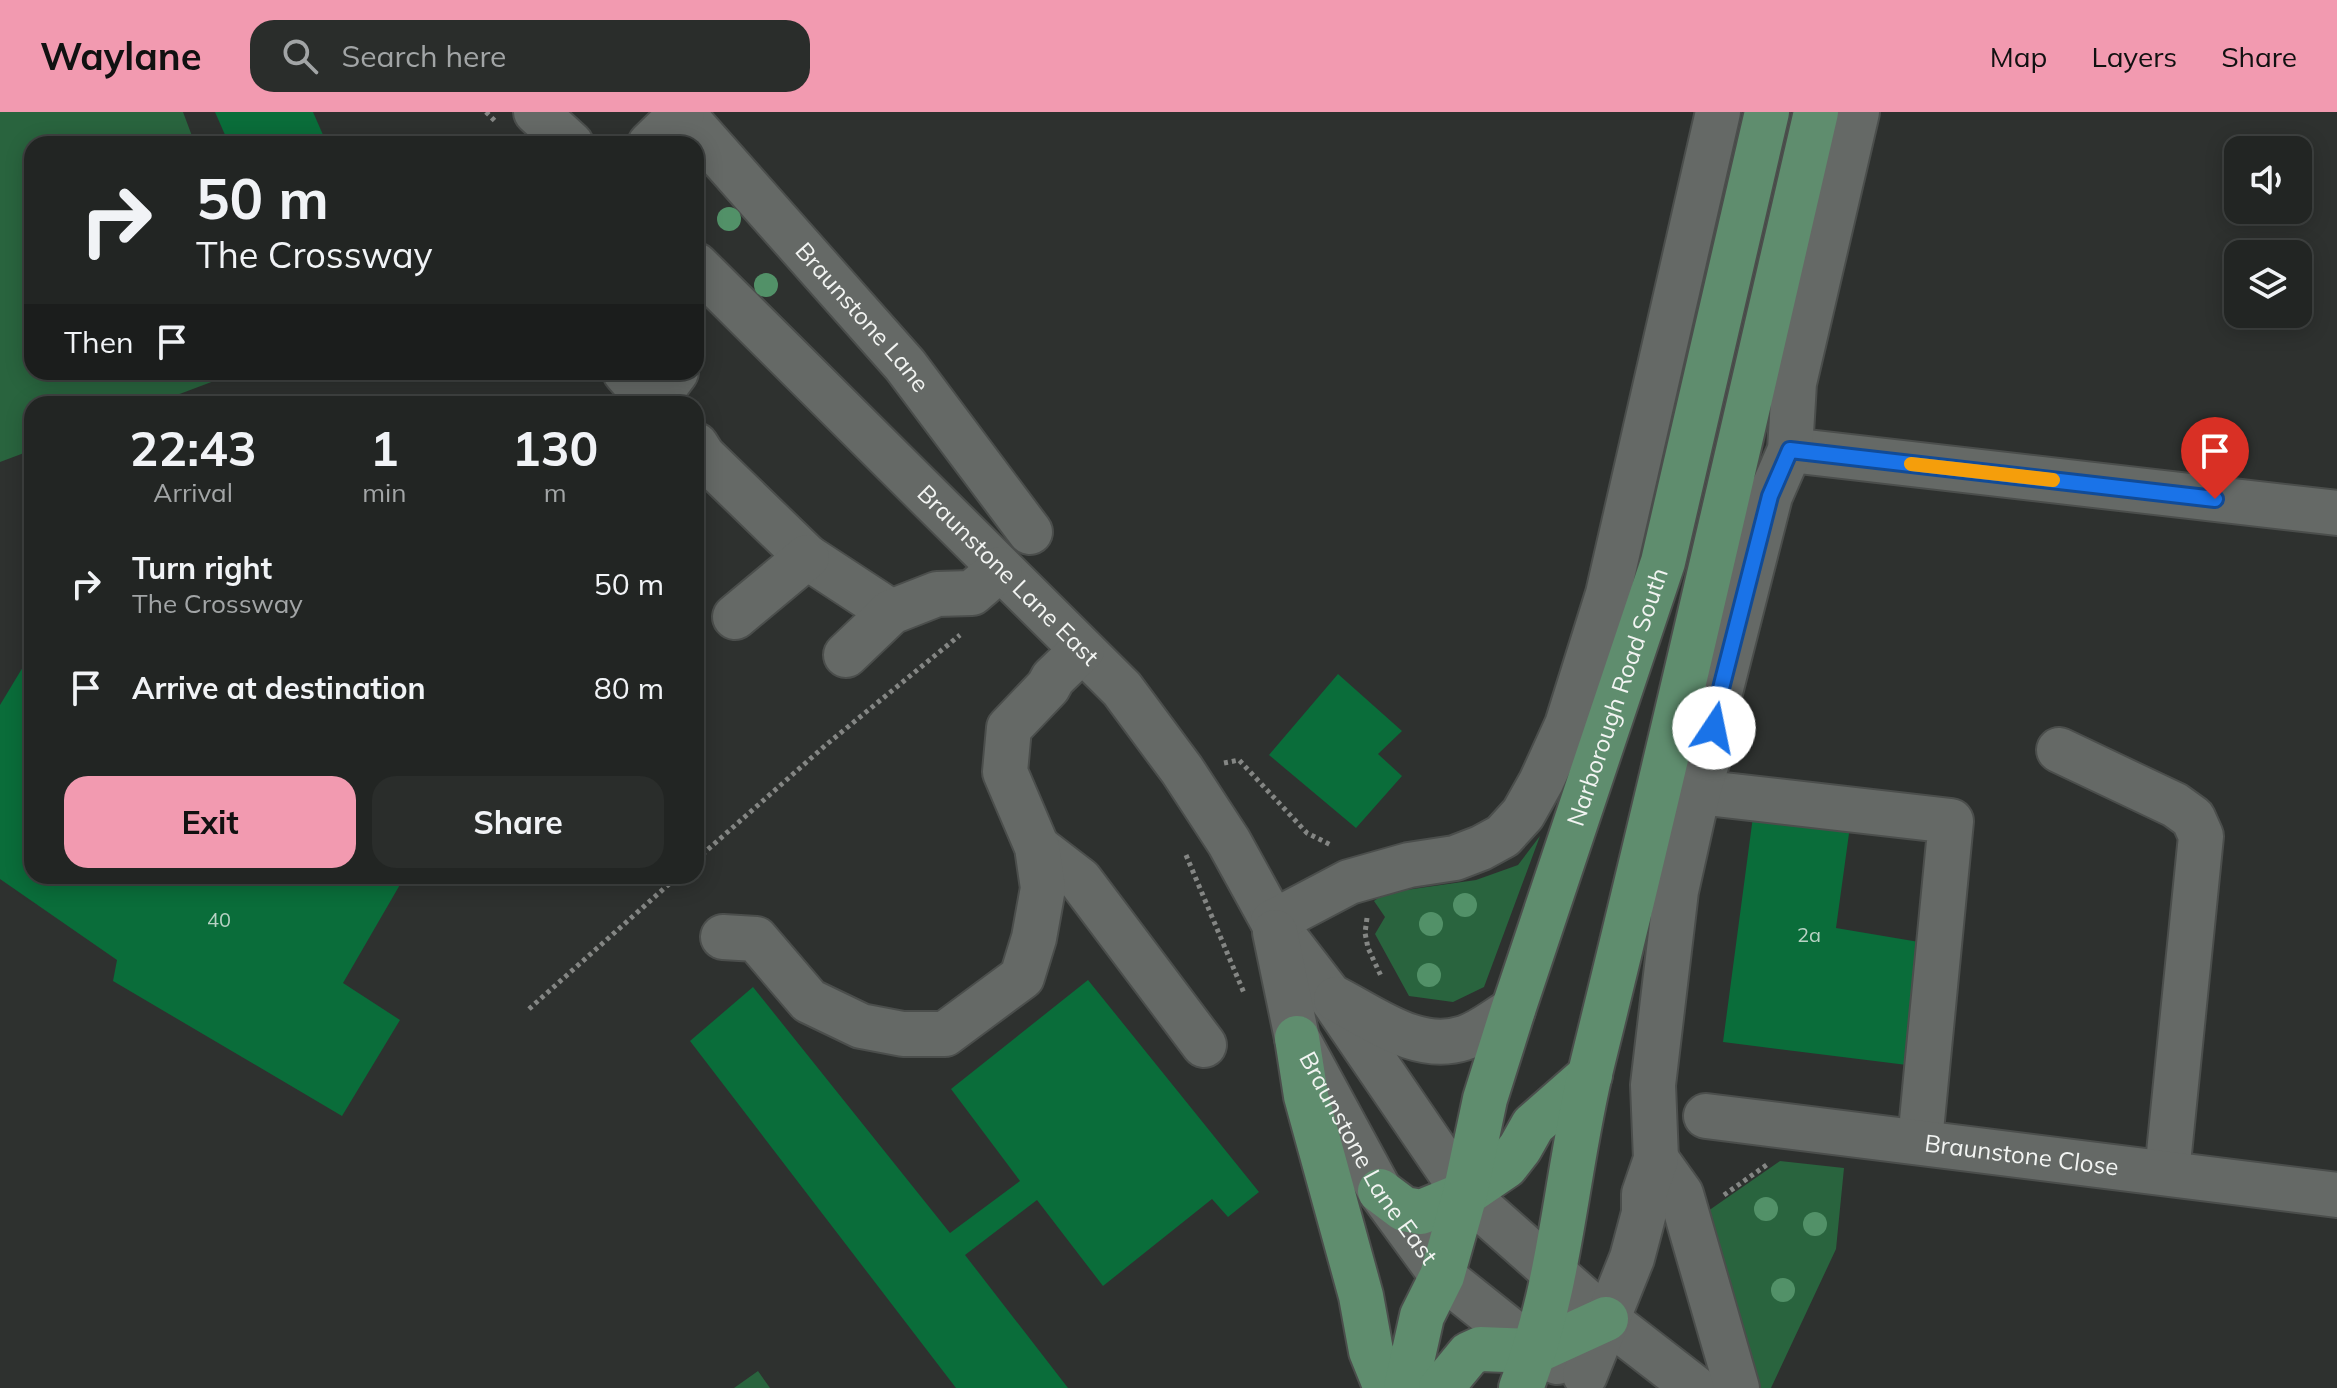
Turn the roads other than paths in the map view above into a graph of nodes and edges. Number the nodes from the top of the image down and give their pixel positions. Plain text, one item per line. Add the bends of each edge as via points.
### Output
1 (536, 112) edge
2 (1718, 112) edge
3 (1767, 112) edge
4 (1816, 112) edge
5 (1857, 112) edge
6 (681, 113) edge
7 (562, 136) edge
8 (658, 136) edge
9 (701, 136) edge
10 (704, 139) edge
11 (704, 288) edge
12 (1790, 450) junction
13 (704, 457) edge
14 (2337, 513) edge
15 (1030, 532) dead end
16 (807, 557) junction
17 (986, 581) junction
18 (891, 612) junction
19 (735, 617) dead end
20 (1082, 650) junction
21 (846, 655) dead end
22 (1711, 749) junction
23 (2059, 750) dead end
24 (1698, 792) junction
25 (1037, 847) junction
26 (1645, 851) junction
27 (1273, 922) junction
28 (723, 937) dead end
29 (1330, 996) junction
30 (1513, 1010) junction
31 (1297, 1038) junction
32 (1204, 1045) dead end
33 (1590, 1075) junction
34 (1706, 1116) dead end
35 (1920, 1141) junction
36 (1656, 1159) junction
37 (2167, 1173) junction
38 (1380, 1191) junction
39 (1465, 1194) junction
40 (2337, 1195) edge
41 (1554, 1274) junction
42 (1442, 1276) junction
43 (1606, 1319) junction
44 (1528, 1369) edge
45 (1592, 1382) edge
46 (1386, 1388) edge
47 (1406, 1388) edge
48 (1441, 1388) edge
49 (1695, 1388) edge
50 (1737, 1388) edge

1 - 7 street
2 - 27 street, Narborough Road South via 1608,594 1567,725 1541,782 1523,814 1503,836 1481,848 1349,882
3 - 30 main road, Narborough Road South via 1663,562
4 - 26 main road, Narborough Road South
5 - 12 street, Narborough Road South via 1794,383
6 - 8 street, Braunstone Lane
6 - 9 street, Braunstone Lane
10 - 15 street, Braunstone Lane via 905,365
11 - 17 street, Braunstone Lane East
12 - 14 street
12 - 22 street, Narborough Road South via 1770,496 1716,708
13 - 16 street
16 - 18 street
16 - 19 street
17 - 18 street
17 - 20 street, Braunstone Lane East
18 - 21 street
20 - 25 street via 1009,728 1005,772
20 - 27 street, Braunstone Lane East via 1122,689 1182,770
22 - 24 street, Narborough Road South
22 - 26 street, Narborough Road South
23 - 37 street via 2175,805 2193,818 2201,836
24 - 35 street via 1951,821
24 - 36 street, Narborough Road South via 1664,974 1653,1085
25 - 28 street via 1043,888 1022,977 945,1034 861,1026 809,1001 756,939
25 - 32 street via 1080,880
26 - 33 main road, Narborough Road South
27 - 29 street, Braunstone Lane East
27 - 31 street, Braunstone Lane East
29 - 30 street via 1416,1040 1428,1041 1464,1038
29 - 39 street, Braunstone Lane East
30 - 39 main road, Narborough Road South via 1485,1099
31 - 38 street, Braunstone Lane East
31 - 46 main road via 1306,1096 1371,1351
33 - 39 main road via 1533,1125 1506,1166
33 - 41 main road, Narborough Road South
34 - 35 street, Braunstone Close
35 - 37 street, Braunstone Close
36 - 43 street, Narborough Road South via 1632,1258
36 - 50 street via 1681,1194
37 - 40 street, Braunstone Close
38 - 39 main road via 1404,1209 1421,1212
38 - 42 street, Braunstone Lane East
39 - 41 street, Braunstone Lane East
39 - 42 main road, Narborough Road South
41 - 43 street
41 - 44 main road, Narborough Road South
42 - 44 street, Braunstone Lane East
42 - 47 main road, Narborough Road South via 1422,1316
43 - 44 main road
43 - 45 street, Narborough Road South
43 - 49 street
44 - 45 street
44 - 48 main road via 1480,1349 1469,1354

